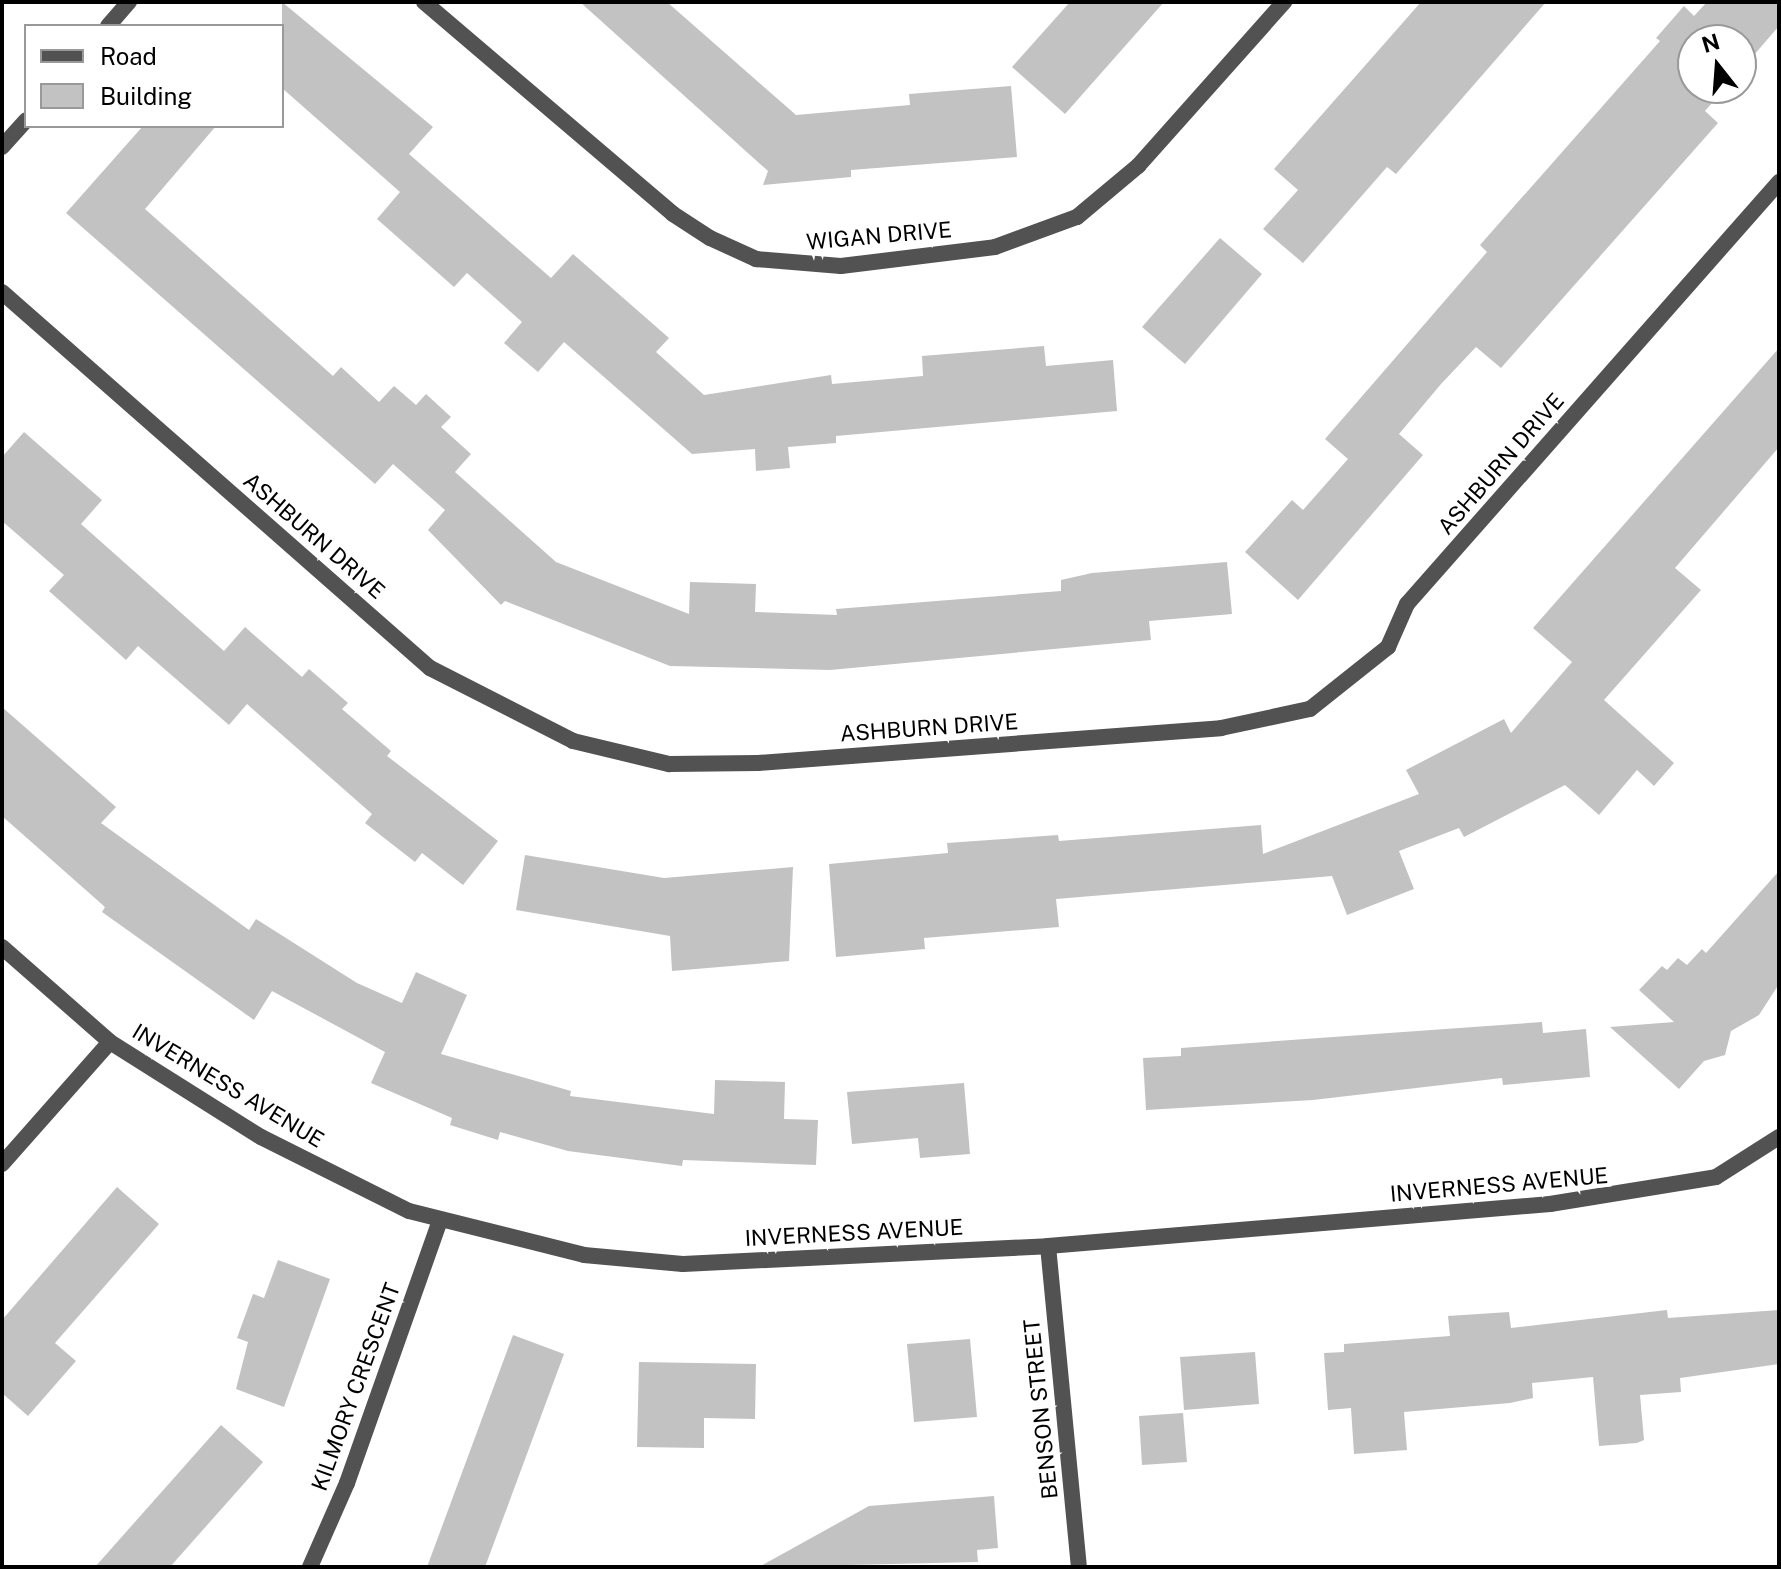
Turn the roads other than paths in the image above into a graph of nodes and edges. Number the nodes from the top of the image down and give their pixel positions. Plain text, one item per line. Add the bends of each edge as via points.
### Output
1 (129, 2) edge
2 (424, 2) edge
3 (1284, 2) edge
4 (110, 24) edge
5 (24, 122) edge
6 (2, 147) edge
7 (1779, 182) edge
8 (2, 292) edge
9 (2, 947) edge
10 (110, 1042) junction
11 (1779, 1137) edge
12 (2, 1164) edge
13 (440, 1221) junction
14 (1048, 1246) junction
15 (310, 1567) edge
16 (1079, 1567) edge

1 - 4 street
2 - 3 street, WIGAN DRIVE via 673,214 710,238 756,259 841,266 995,247 1077,217 1138,166
5 - 6 street
7 - 8 street, ASHBURN DRIVE via 1407,604 1388,647 1310,709 1221,728 758,763 669,764 573,741 430,668
9 - 10 street, INVERNESS AVENUE
10 - 12 street
10 - 13 street, INVERNESS AVENUE via 261,1137
11 - 14 street, INVERNESS AVENUE via 1716,1177 1626,1196
13 - 14 street, INVERNESS AVENUE via 584,1255 683,1264
13 - 15 street, KILMORY CRESCENT via 347,1483
14 - 16 street, BENSON STREET

